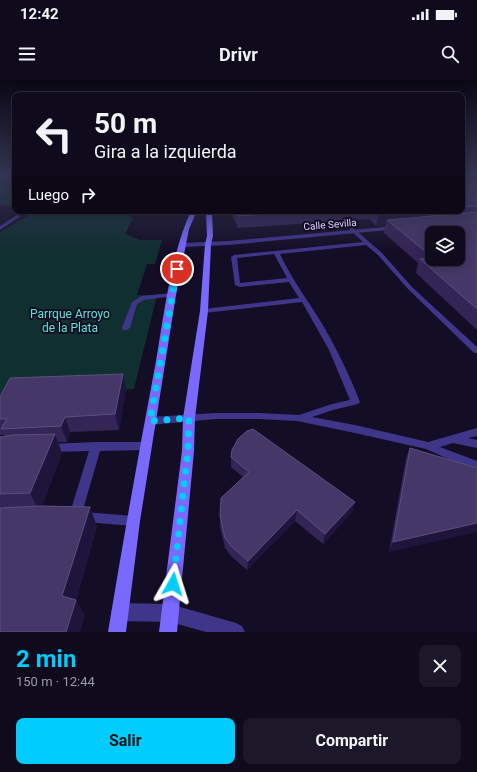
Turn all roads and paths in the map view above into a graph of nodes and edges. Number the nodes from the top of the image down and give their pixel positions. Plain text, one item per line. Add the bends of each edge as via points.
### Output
1 (193, 214) edge
2 (209, 214) edge
3 (19, 216) dead end
4 (404, 225) edge
5 (0, 228) edge
6 (353, 230) junction
7 (209, 241) junction
8 (183, 242) junction
9 (367, 243) junction
10 (276, 252) junction
11 (290, 280) junction
12 (172, 295) junction
13 (303, 300) junction
14 (204, 311) junction
15 (126, 328) dead end
16 (477, 352) edge
17 (189, 418) junction
18 (297, 418) junction
19 (150, 421) junction
20 (477, 432) edge
21 (452, 439) junction
22 (477, 444) edge
23 (96, 446) junction
24 (145, 446) junction
25 (428, 446) junction
26 (37, 448) edge
27 (477, 465) edge
28 (60, 517) edge
29 (75, 517) junction
30 (132, 521) junction
31 (120, 612) junction
32 (170, 613) junction
33 (116, 632) edge
34 (168, 632) edge
35 (236, 632) edge

1 - 8 main road
2 - 7 main road
3 - 5 lane
4 - 6 street, Calle Sevilla
6 - 7 street, Calle Sevilla
6 - 9 lane
7 - 8 street, Calle Sevilla
7 - 14 main road
8 - 12 main road
9 - 10 lane
9 - 16 lane
10 - 11 lane
10 - 11 lane via 234,257 237,284
11 - 13 lane
12 - 15 lane via 142,298 134,302
12 - 19 main road
13 - 14 lane
13 - 18 lane via 317,320 343,371 355,402
14 - 17 main road
17 - 18 lane
17 - 19 lane
17 - 32 main road via 188,451
18 - 25 lane
19 - 24 main road
20 - 21 lane
21 - 22 lane
21 - 25 lane
23 - 24 lane
23 - 26 lane
23 - 29 lane
24 - 30 main road
25 - 27 lane
28 - 29 lane
29 - 30 lane
30 - 31 main road
31 - 32 street
31 - 33 main road
32 - 34 main road
32 - 35 street

